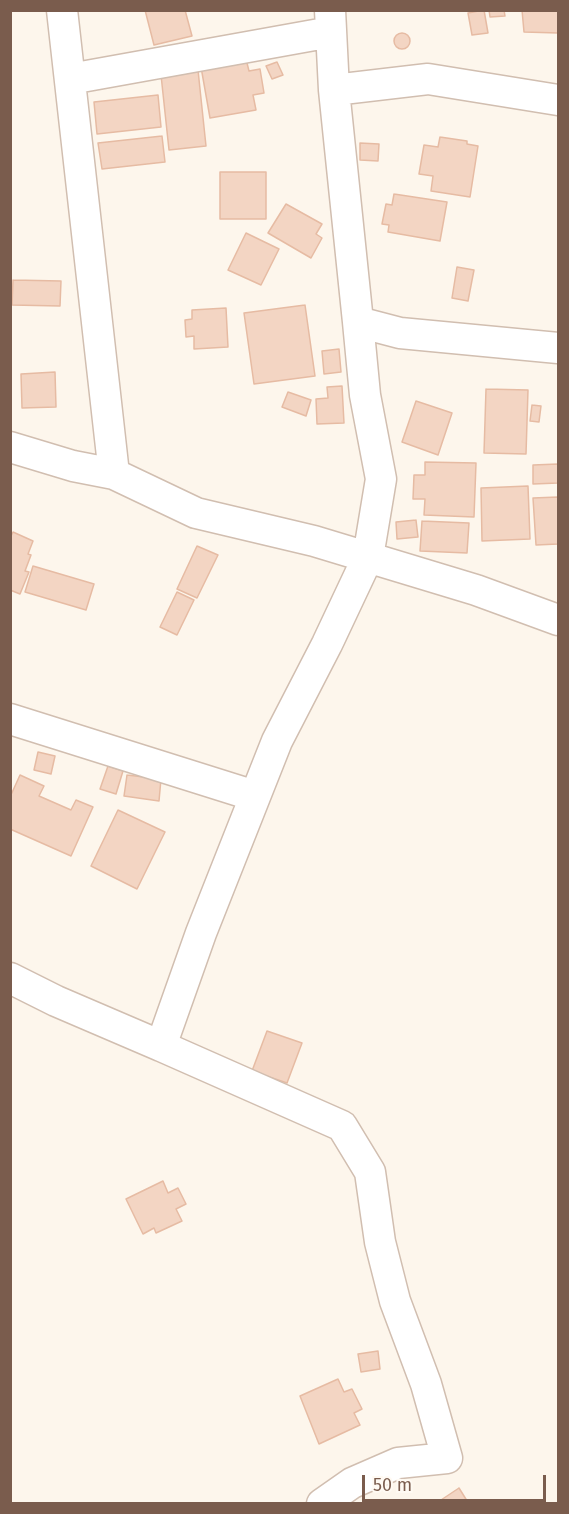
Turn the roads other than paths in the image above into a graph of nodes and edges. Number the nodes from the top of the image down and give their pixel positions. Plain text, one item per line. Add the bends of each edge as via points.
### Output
1 (62, 10) edge
2 (331, 21) edge
3 (70, 79) junction
4 (334, 90) junction
5 (558, 100) edge
6 (358, 321) junction
7 (558, 348) edge
8 (10, 447) edge
9 (114, 474) junction
10 (368, 557) junction
11 (558, 620) edge
12 (10, 719) edge
13 (255, 796) junction
14 (10, 978) edge
15 (161, 1046) junction
16 (322, 1503) edge

1 - 3 street
2 - 3 street
2 - 4 street
3 - 9 street
4 - 5 street via 428,79
4 - 6 street
6 - 7 street via 400,333
6 - 10 street via 365,395 381,479
8 - 9 street
9 - 10 street via 196,513
10 - 11 street
10 - 13 street via 277,741
12 - 13 street
13 - 15 street
14 - 15 street
15 - 16 street via 342,1126 370,1172 380,1242 395,1300 426,1384 447,1458 398,1463 352,1483

